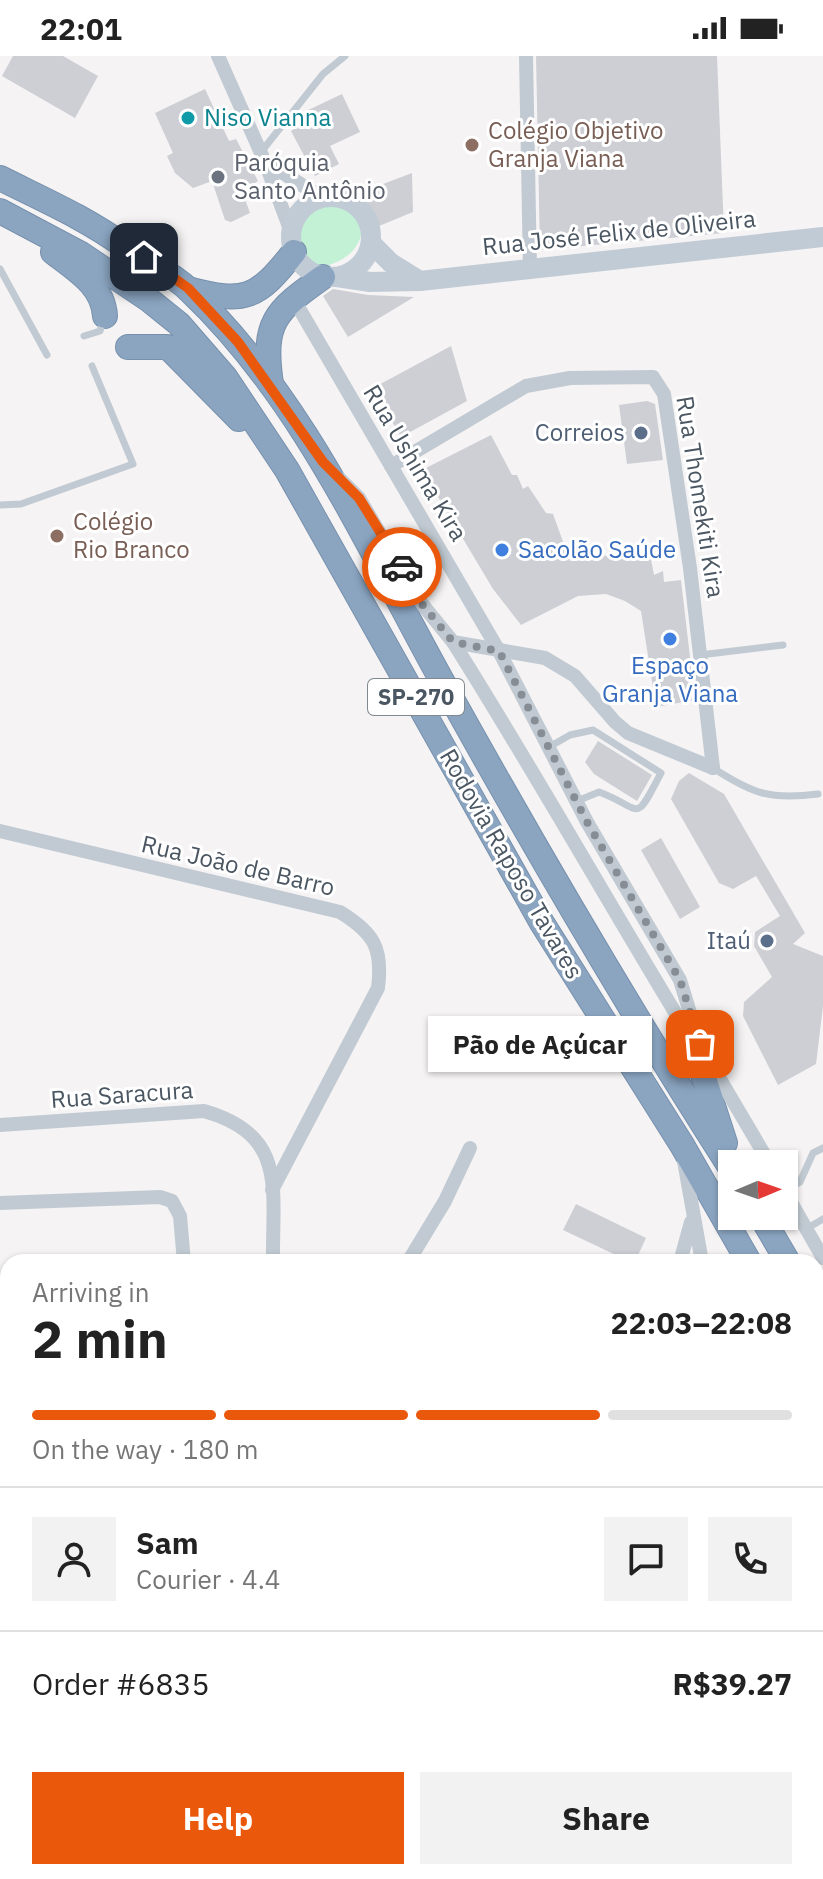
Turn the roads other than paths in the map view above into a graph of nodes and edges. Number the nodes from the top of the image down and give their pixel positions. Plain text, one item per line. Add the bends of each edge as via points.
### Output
1 (218, 56) edge
2 (345, 56) edge
3 (526, 56) edge
4 (263, 157) junction
5 (0, 178) edge
6 (322, 198) junction
7 (2, 212) edge
8 (823, 237) edge
9 (292, 242) junction
10 (371, 243) junction
11 (0, 269) edge
12 (530, 270) junction
13 (330, 277) junction
14 (420, 281) junction
15 (188, 288) junction
16 (293, 298) junction
17 (105, 316) joint
18 (84, 336) dead end
19 (128, 347) dead end
20 (47, 355) dead end
21 (92, 366) dead end
22 (272, 386) junction
23 (323, 462) junction
24 (391, 466) junction
25 (287, 470) junction
26 (0, 505) edge
27 (453, 642) junction
28 (783, 645) dead end
29 (499, 651) junction
30 (700, 655) junction
31 (549, 747) junction
32 (713, 768) junction
33 (818, 794) dead end
34 (577, 801) junction
35 (0, 831) edge
36 (692, 1033) junction
37 (0, 1125) edge
38 (682, 1145) junction
39 (470, 1148) dead end
40 (823, 1148) edge
41 (719, 1150) edge
42 (728, 1150) edge
43 (762, 1150) edge
44 (798, 1183) edge
45 (272, 1190) junction
46 (0, 1203) edge
47 (798, 1215) edge
48 (692, 1218) junction
49 (823, 1219) edge
50 (806, 1229) junction
51 (769, 1230) edge
52 (183, 1254) edge
53 (273, 1254) edge
54 (413, 1254) edge
55 (682, 1254) edge
56 (700, 1254) edge
57 (744, 1254) edge
58 (783, 1254) edge
59 (821, 1254) edge

1 - 4 street
2 - 4 lane via 323,74
3 - 12 street
4 - 6 street
4 - 9 street
5 - 15 highway, Rodovia Raposo Tavares / SP-270 via 108,232
6 - 9 main road via 301,210
6 - 10 main road via 358,207
7 - 17 highway via 90,281
7 - 25 highway, Rodovia Raposo Tavares / SP-270 via 115,275 179,324 225,377
8 - 12 main road, Rua José Felix de Oliveira
9 - 13 main road via 303,267
9 - 15 highway via 271,281 255,294 230,298
10 - 13 main road via 359,266
10 - 14 main road
11 - 20 lane
12 - 14 main road, Rua José Felix de Oliveira
13 - 14 main road, Rua José Felix de Oliveira
13 - 16 highway
15 - 22 highway, Rodovia Raposo Tavares / SP-270
16 - 22 highway via 269,329
16 - 24 street, Rua Ushima Kira
17 - 18 lane via 100,331
19 - 25 highway via 157,344 177,353
21 - 26 lane via 133,464 21,504
22 - 23 highway, Rodovia Raposo Tavares / SP-270
23 - 27 street via 359,498 422,604
23 - 41 highway, Rodovia Raposo Tavares / SP-270 via 467,726
24 - 29 street, Rua Ushima Kira
24 - 30 street, Rua Thomekiti Kira via 526,386 557,379 653,377 664,394
25 - 38 highway, Rodovia Raposo Tavares / SP-270 via 542,923
27 - 29 street
27 - 36 street
28 - 30 lane
29 - 31 street, Rua Ushima Kira
29 - 32 street via 545,658 575,676 628,733
30 - 32 street, Rua Thomekiti Kira
31 - 34 street, Rua Ushima Kira
31 - 34 lane via 593,730 661,773 638,809 599,792
32 - 33 lane via 772,797
34 - 36 street, Rua Ushima Kira via 680,980
35 - 45 street, Rua João de Barro via 340,912 362,925 381,964 378,988
36 - 42 highway
36 - 43 street, Rua Ushima Kira
37 - 45 street, Rua Saracura via 204,1111 249,1131 265,1150
38 - 48 street
38 - 57 highway, Rodovia Raposo Tavares / SP-270
39 - 54 street
40 - 44 lane via 813,1153
45 - 53 street, Rua Saracura
46 - 52 street via 160,1197 172,1201 180,1216
47 - 50 street
48 - 55 street
48 - 56 street
49 - 50 lane
50 - 59 street
51 - 58 highway

